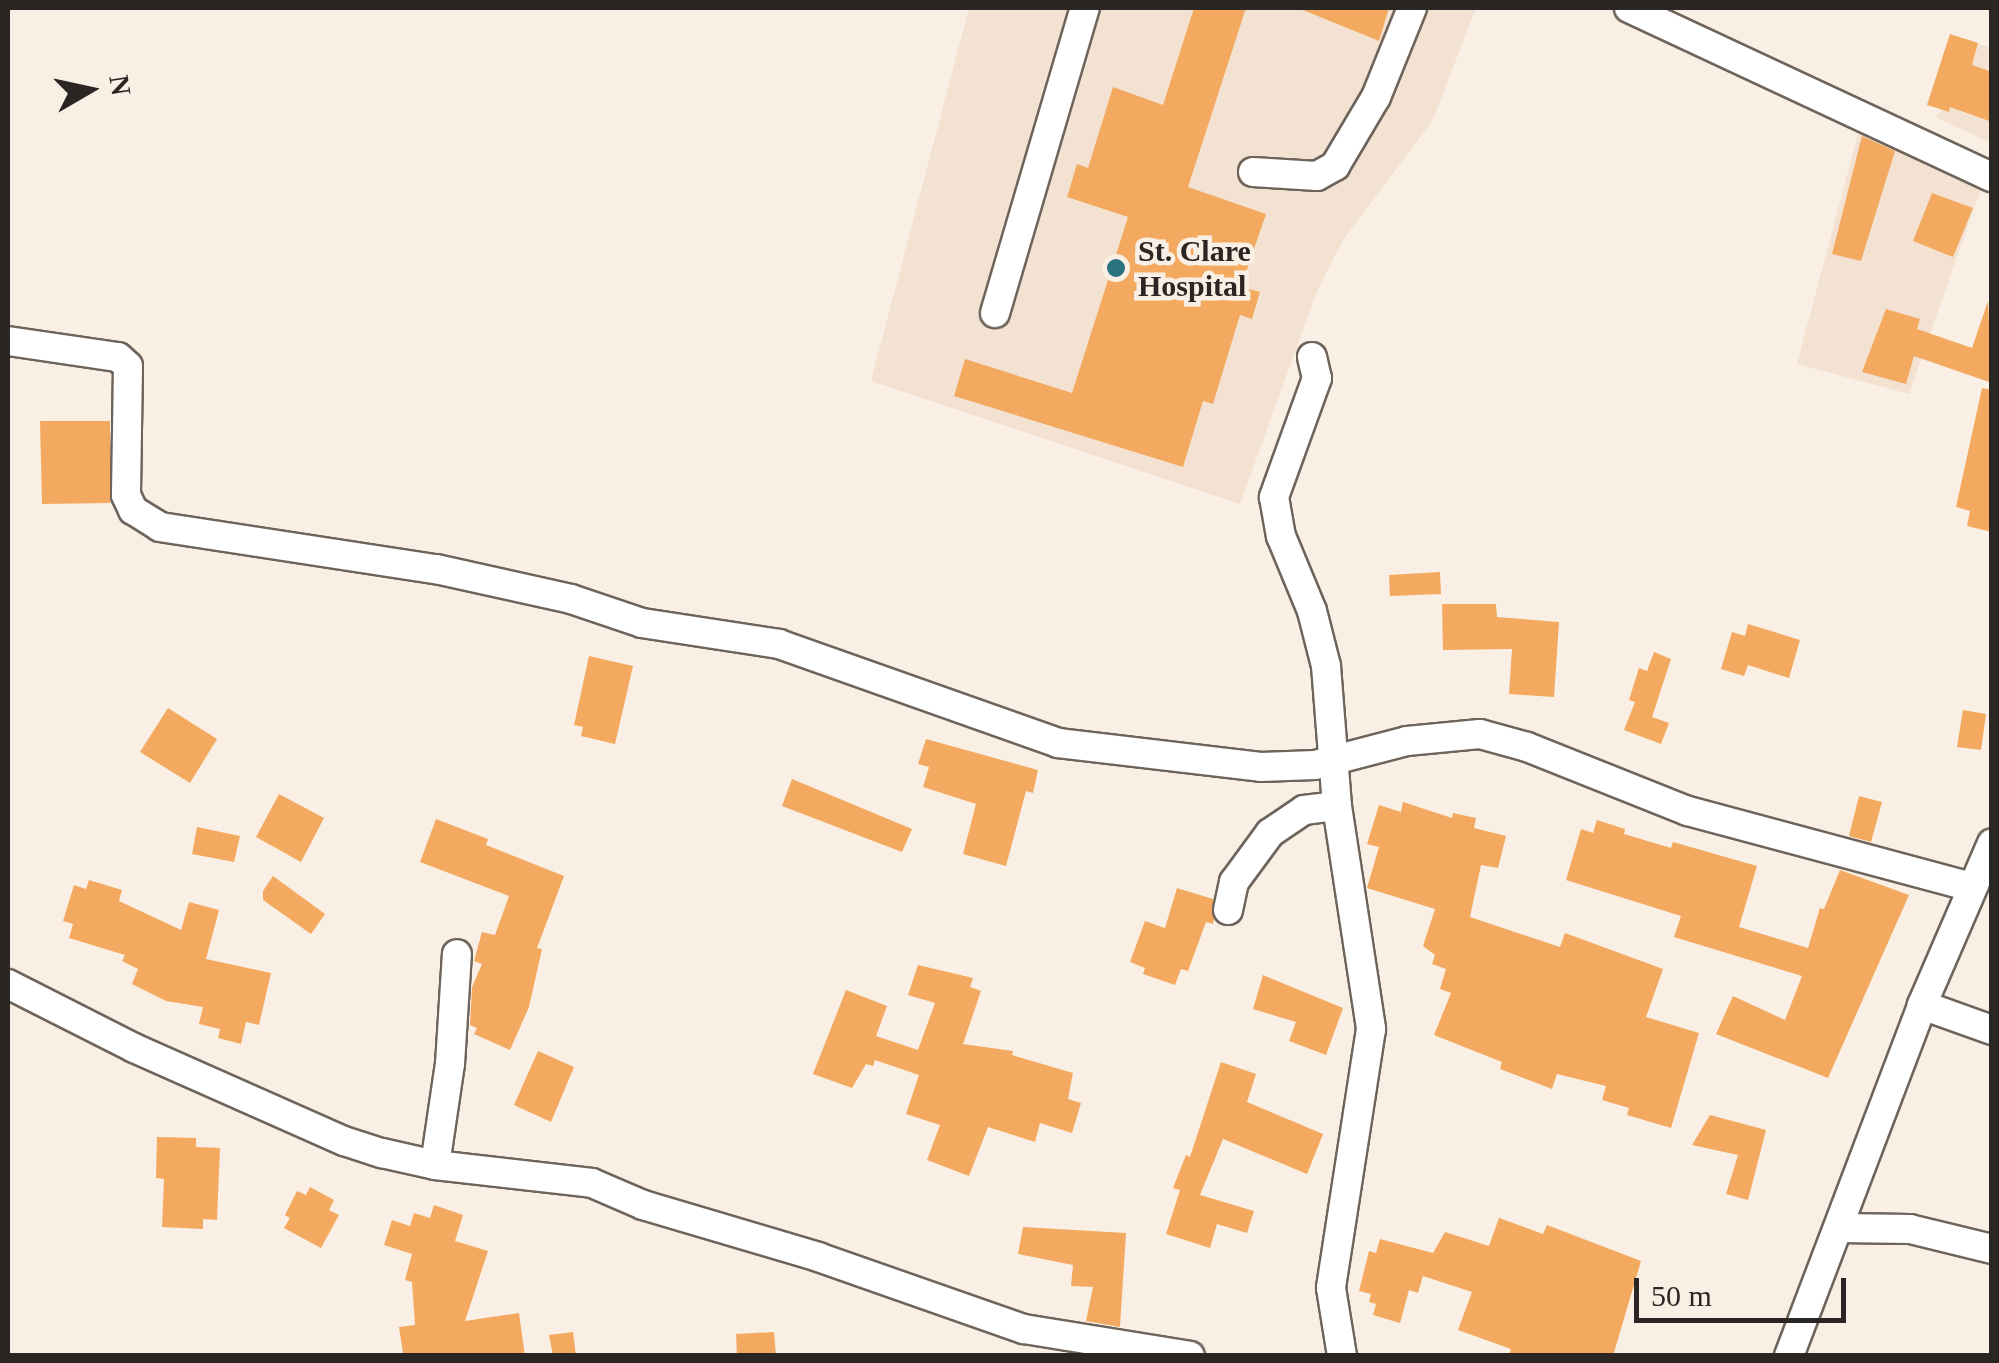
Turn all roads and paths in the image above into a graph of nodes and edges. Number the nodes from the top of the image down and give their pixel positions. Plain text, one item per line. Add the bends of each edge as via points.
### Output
1 (1085, 8) edge
2 (1412, 8) edge
3 (1628, 8) edge
4 (1253, 172) dead end
5 (1992, 177) edge
6 (995, 313) dead end
7 (8, 341) edge
8 (1312, 357) dead end
9 (1334, 762) junction
10 (1337, 806) junction
11 (1992, 843) edge
12 (1971, 886) junction
13 (1228, 910) dead end
14 (457, 954) dead end
15 (8, 984) edge
16 (1922, 1005) junction
17 (1992, 1030) edge
18 (435, 1165) junction
19 (1839, 1228) junction
20 (1992, 1250) edge
21 (1190, 1356) edge
22 (1342, 1356) edge
23 (1789, 1356) edge

1 - 6 street
2 - 4 street via 1376,98 1334,166 1317,176
3 - 5 street
7 - 9 street via 118,357 128,366 126,496 133,510 160,527 436,569 571,598 642,623 779,644 1058,743 1261,766
8 - 9 street via 1316,378 1274,497 1326,666
9 - 10 street
9 - 12 street via 1407,740 1480,734 1688,811
10 - 13 street via 1304,810 1270,833 1234,882
10 - 22 street via 1371,1029 1332,1288
11 - 12 street
12 - 16 street
14 - 18 street
15 - 18 street via 344,1140
16 - 17 street
16 - 19 street
18 - 21 street via 592,1183 1024,1329
19 - 20 street via 1910,1229
19 - 23 street

